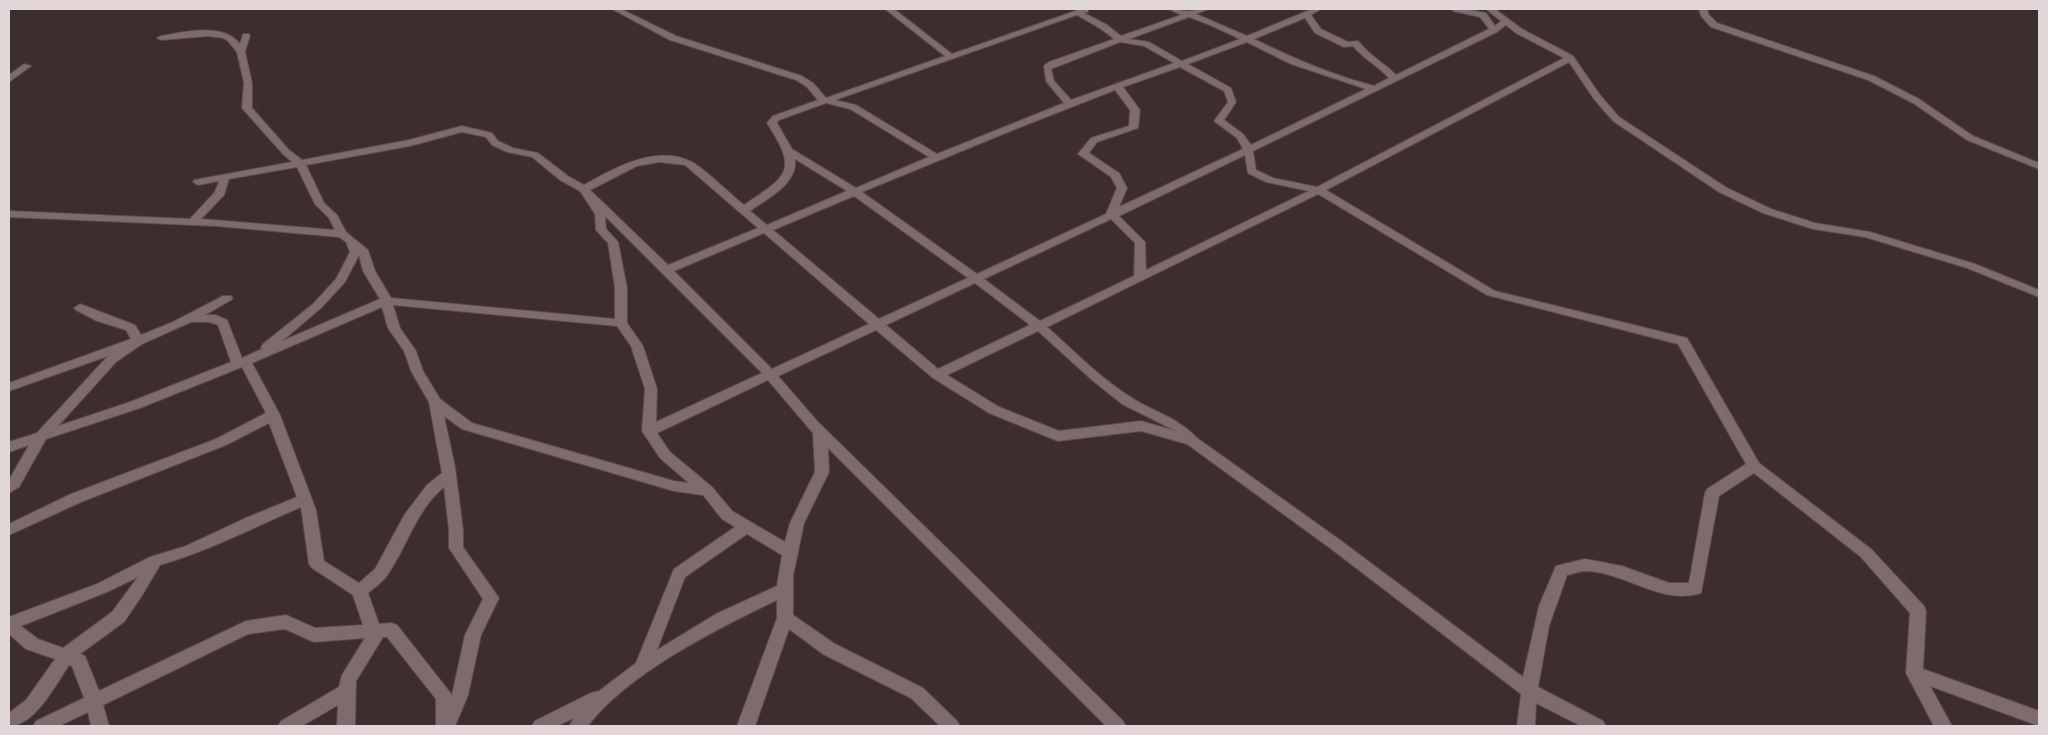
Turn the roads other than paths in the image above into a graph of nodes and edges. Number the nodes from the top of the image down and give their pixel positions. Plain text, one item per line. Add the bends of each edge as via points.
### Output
1 (616, 9) edge
2 (889, 9) edge
3 (1088, 9) edge
4 (1173, 9) edge
5 (1204, 9) edge
6 (1317, 9) edge
7 (1456, 9) edge
8 (1483, 9) edge
9 (1490, 9) edge
10 (1703, 9) edge
11 (1077, 12) junction
12 (1306, 14) junction
13 (1187, 15) junction
14 (1506, 21) junction
15 (1494, 30) junction
16 (246, 36) dead end
17 (162, 38) dead end
18 (1243, 39) junction
19 (1120, 40) junction
20 (241, 52) junction
21 (950, 56) junction
22 (1570, 58) junction
23 (1184, 63) junction
24 (27, 66) dead end
25 (9, 79) edge
26 (1395, 79) junction
27 (1117, 86) junction
28 (1375, 89) junction
29 (823, 100) junction
30 (1069, 104) junction
31 (1249, 149) junction
32 (790, 152) junction
33 (935, 157) junction
34 (300, 163) junction
35 (2039, 166) edge
36 (2039, 170) edge
37 (225, 177) junction
38 (198, 182) dead end
39 (584, 190) junction
40 (1318, 190) junction
41 (854, 191) junction
42 (743, 212) junction
43 (9, 214) edge
44 (1111, 214) junction
45 (192, 223) junction
46 (767, 229) junction
47 (346, 237) junction
48 (667, 270) junction
49 (1140, 277) junction
50 (976, 278) junction
51 (2039, 294) edge
52 (227, 298) dead end
53 (386, 301) junction
54 (80, 308) dead end
55 (188, 319) junction
56 (621, 323) junction
57 (876, 325) junction
58 (1039, 326) junction
59 (138, 341) junction
60 (246, 361) junction
61 (770, 374) junction
62 (938, 375) junction
63 (9, 387) edge
64 (435, 402) junction
65 (273, 415) junction
66 (649, 431) junction
67 (820, 432) junction
68 (42, 436) junction
69 (1192, 441) junction
70 (9, 448) edge
71 (1754, 466) junction
72 (449, 476) junction
73 (9, 488) edge
74 (707, 491) junction
75 (305, 500) junction
76 (746, 527) junction
77 (9, 530) edge
78 (790, 552) junction
79 (156, 561) junction
80 (785, 589) junction
81 (360, 591) junction
82 (785, 618) junction
83 (9, 625) edge
84 (374, 632) junction
85 (66, 656) junction
86 (644, 662) junction
87 (1914, 673) junction
88 (614, 690) junction
89 (1528, 690) junction
90 (347, 691) junction
91 (94, 701) junction
92 (2039, 719) edge
93 (9, 723) edge
94 (42, 726) edge
95 (100, 726) edge
96 (286, 726) edge
97 (346, 726) edge
98 (445, 726) edge
99 (541, 726) edge
100 (578, 726) edge
101 (746, 726) edge
102 (951, 726) edge
103 (1117, 726) edge
104 (1526, 726) edge
105 (1597, 726) edge
106 (1943, 726) edge

1 - 29 street via 673,38 798,78 810,85
2 - 21 street
3 - 11 street
4 - 13 street
5 - 13 street
6 - 12 street
7 - 15 street via 1483,15
8 - 15 street
9 - 14 street
10 - 35 street via 1714,25 1871,78 1916,101 1970,138
11 - 19 street
11 - 21 street
12 - 18 street
12 - 26 street via 1318,31 1347,44 1355,43
13 - 18 street via 1213,23
13 - 19 street
14 - 15 street
14 - 22 street
15 - 26 street
16 - 20 street
17 - 20 street via 195,33 216,34 230,38
18 - 23 street
18 - 28 street via 1325,74
19 - 23 street via 1146,44
19 - 30 street via 1047,68 1050,82
20 - 34 street via 248,83 247,108
21 - 29 street
22 - 40 street
22 - 51 street via 1616,119 1723,190 1767,212 1813,226 1866,234 1963,263
23 - 27 street
23 - 31 street via 1228,90 1232,102 1219,121 1241,136
24 - 25 street
26 - 28 street
27 - 30 street
27 - 44 street via 1135,110 1133,128 1094,140 1083,154 1115,175 1122,188
28 - 31 street
29 - 32 street via 772,120
29 - 33 street via 854,107
30 - 33 street
31 - 40 street via 1251,171 1270,180
31 - 44 street
32 - 41 street
32 - 42 street via 792,169 788,178
33 - 41 street
34 - 37 street
34 - 39 street via 462,130 489,135 495,143 510,150 535,155
34 - 47 street via 320,204
35 - 36 street
37 - 38 street
37 - 45 street via 220,193
39 - 42 street via 632,165 662,158 675,159 698,170
39 - 48 street
39 - 56 street via 600,214 601,230 613,242 621,288
40 - 49 street
40 - 71 street via 1491,293 1683,340
41 - 46 street
41 - 50 street
42 - 46 street
43 - 45 street
44 - 49 street via 1140,242
44 - 50 street
45 - 47 street via 254,226
46 - 48 street
46 - 57 street
47 - 53 street via 363,250 369,271
47 - 60 street via 355,252 341,280 317,306
48 - 61 street
49 - 58 street
50 - 57 street
50 - 58 street
52 - 55 street
53 - 56 street
53 - 60 street
53 - 64 street via 394,328 410,351 417,371
54 - 59 street via 131,328
55 - 59 street
55 - 60 street via 211,318 223,323
56 - 66 street via 636,346 651,389
57 - 61 street
57 - 62 street
58 - 62 street
58 - 69 street via 1127,401 1180,428
59 - 63 street
59 - 68 street via 112,359
60 - 65 street
60 - 68 street via 135,405
61 - 66 street
61 - 67 street via 806,420
62 - 69 street via 994,410 1058,436 1141,426
64 - 72 street
64 - 74 street via 466,426 674,486
65 - 75 street
65 - 77 street via 221,442 76,498
66 - 74 street via 665,455
67 - 78 street via 822,472 797,523
67 - 103 street
68 - 70 street
68 - 73 street
69 - 89 street
71 - 87 street via 1866,553 1918,611
71 - 89 street via 1712,493 1696,589 1668,589 1622,572 1585,565 1561,570 1550,593
72 - 81 street via 432,489 410,518 380,573
72 - 98 street via 456,548 491,598 473,634 460,696
74 - 76 street via 727,514
75 - 79 street via 190,551
75 - 81 street via 317,564
76 - 78 street
76 - 86 street via 679,572
78 - 80 street
79 - 83 street via 102,588
79 - 85 street via 118,617
80 - 82 street
80 - 86 street
81 - 84 street
82 - 101 street
82 - 102 street via 830,649 917,693
83 - 85 street via 32,644
84 - 90 street via 375,637 348,680
84 - 91 street via 314,635 286,622 246,628
84 - 98 street via 391,630 425,671 444,697
85 - 91 street via 79,661
85 - 93 street via 32,706
86 - 88 street
87 - 92 street
87 - 106 street
88 - 99 street
88 - 100 street via 594,706
89 - 104 street
89 - 105 street
90 - 96 street
90 - 97 street
91 - 94 street
91 - 95 street

